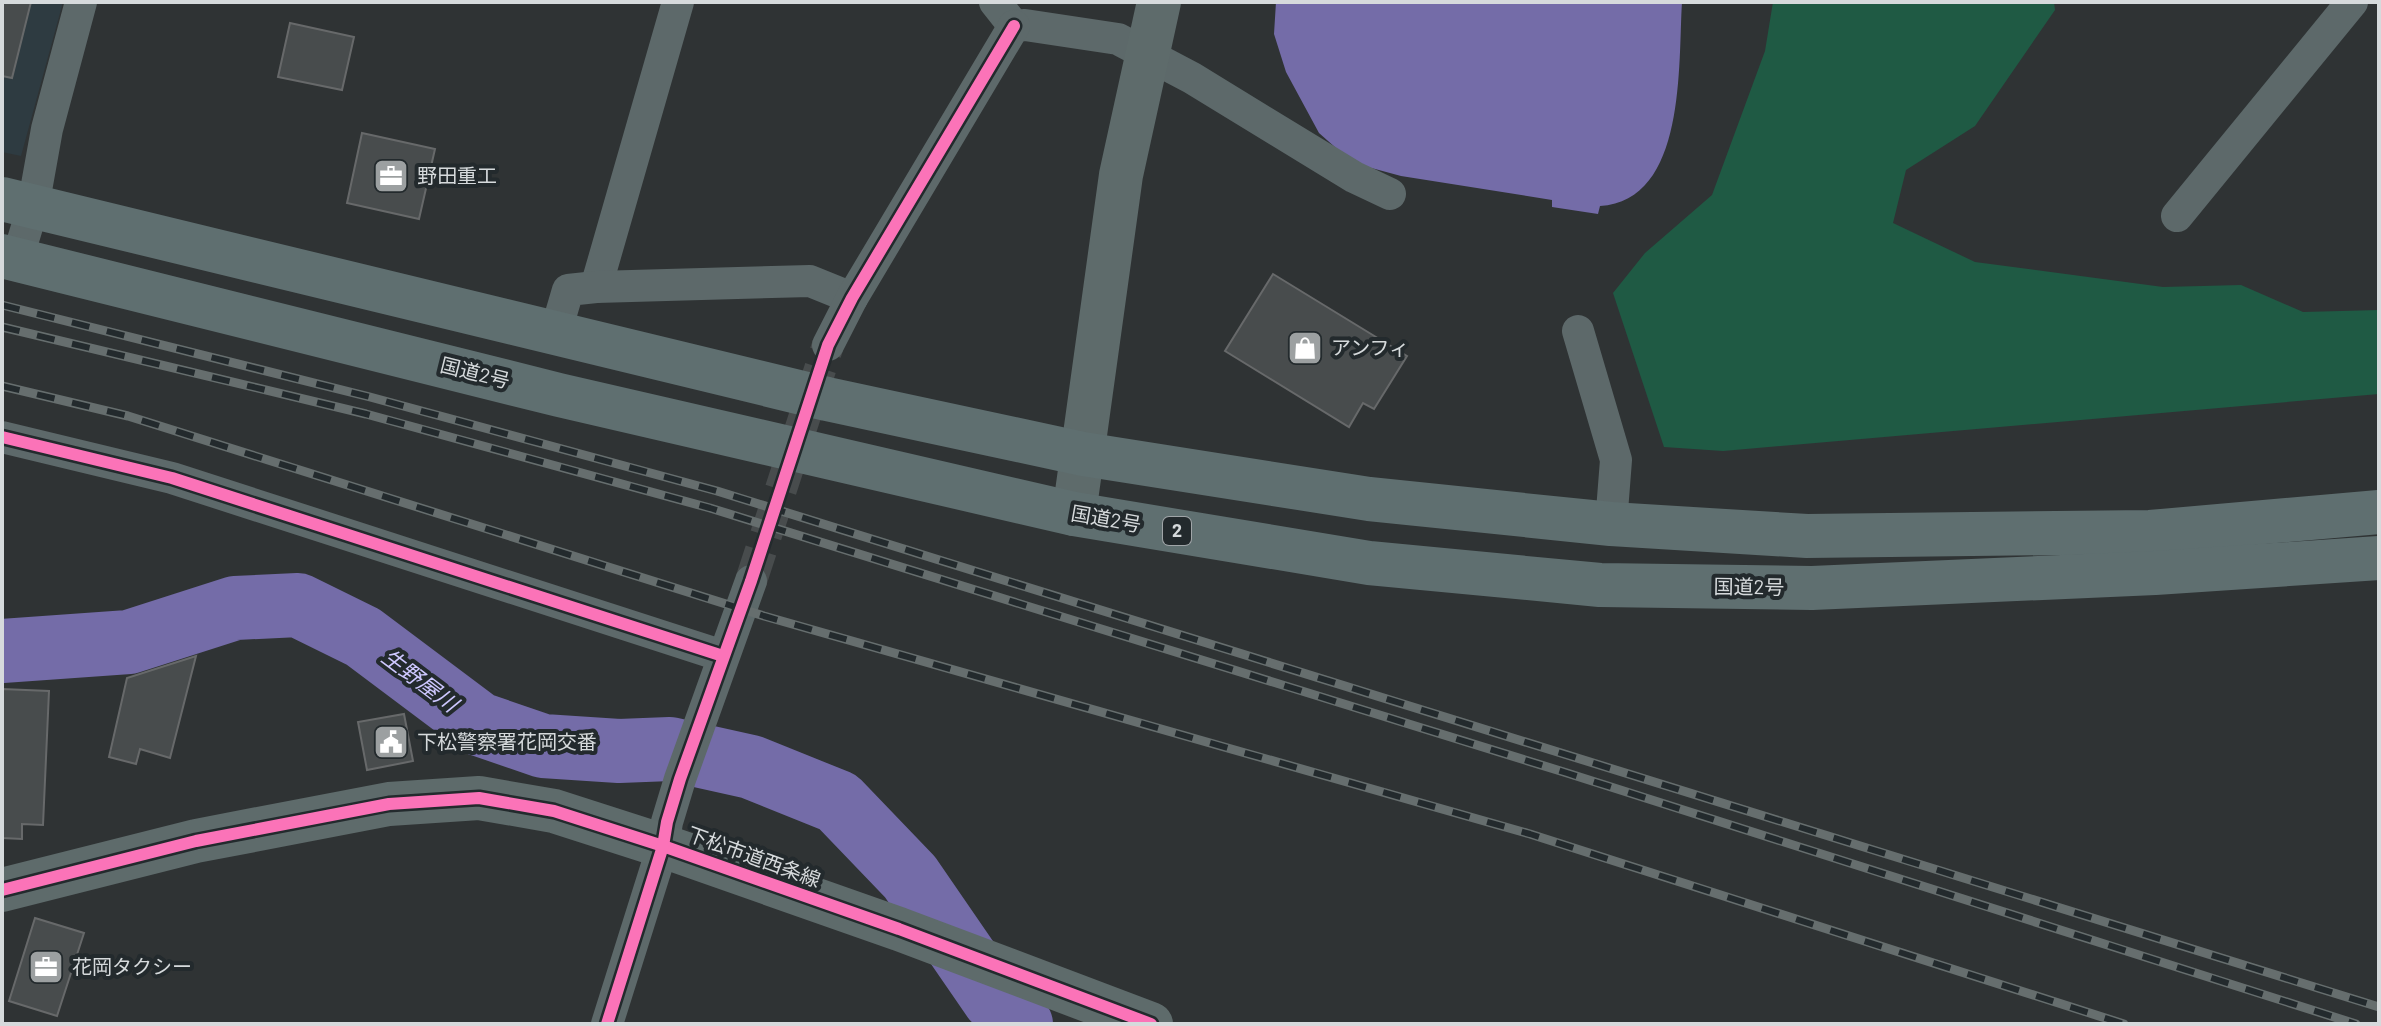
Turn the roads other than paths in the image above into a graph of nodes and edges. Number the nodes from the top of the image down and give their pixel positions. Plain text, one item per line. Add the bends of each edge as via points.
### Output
1 (81, 2) edge
2 (678, 2) edge
3 (1159, 2) edge
4 (2352, 2) edge
5 (1005, 14) edge
6 (1146, 55) junction
7 (1390, 194) dead end
8 (18, 203) edge
9 (2177, 216) dead end
10 (10, 258) edge
11 (596, 287) junction
12 (852, 298) junction
13 (556, 331) junction
14 (1578, 331) dead end
15 (828, 345) tunnel mouth
16 (2, 437) edge
17 (1083, 454) junction
18 (2379, 512) edge
19 (1074, 514) junction
20 (1611, 524) junction
21 (2379, 558) edge
22 (751, 581) tunnel mouth
23 (723, 656) junction
24 (663, 846) junction
25 (2, 890) edge
26 (607, 1024) edge
27 (1151, 1024) edge

1 - 8 street via 47,129
2 - 11 street
3 - 6 street
4 - 9 street
5 - 6 street via 1025,25 1118,39
5 - 12 street
6 - 7 street
6 - 17 street via 1121,175
8 - 10 street
8 - 13 highway
10 - 19 highway, 国道2号 / 2 via 559,395
11 - 12 street via 810,281
11 - 13 street via 568,290
12 - 15 street
13 - 17 highway via 827,399
14 - 20 street via 1616,460
16 - 23 street via 172,478
17 - 19 street
17 - 20 highway via 1369,499
18 - 20 highway via 2150,532 1807,536
19 - 21 highway, 国道2号 / 2 via 1369,563 1600,585 1812,588
22 - 23 street
23 - 24 street
24 - 25 street, 下松市道西条線 via 554,811 479,798 389,804 196,841
24 - 26 street
24 - 27 street, 下松市道西条線

